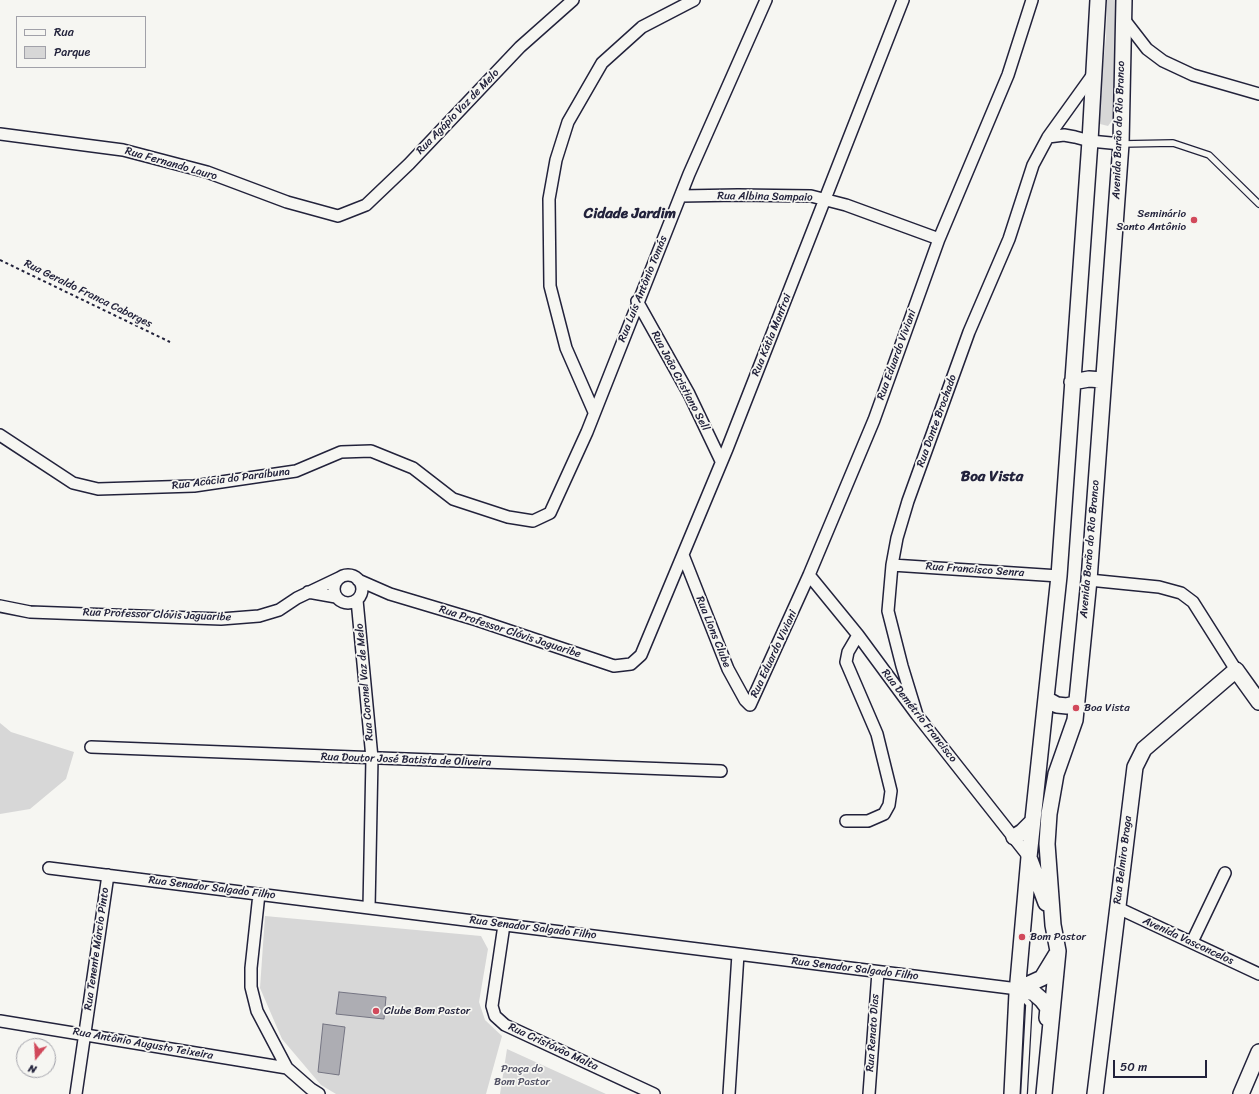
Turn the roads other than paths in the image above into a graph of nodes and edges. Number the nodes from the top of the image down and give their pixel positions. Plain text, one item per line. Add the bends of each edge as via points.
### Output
1 (573, 0) edge
2 (694, 0) edge
3 (766, 0) edge
4 (903, 0) edge
5 (1032, 0) edge
6 (1098, 0) edge
7 (1124, 0) edge
8 (1123, 18) junction
9 (1094, 74) junction
10 (1259, 94) edge
11 (0, 134) edge
12 (1048, 137) junction
13 (1090, 142) junction
14 (1121, 144) junction
15 (681, 196) junction
16 (826, 200) junction
17 (1259, 204) edge
18 (338, 216) joint
19 (939, 239) junction
20 (637, 301) junction
21 (1103, 380) junction
22 (1072, 382) junction
23 (594, 412) junction
24 (0, 435) edge
25 (721, 462) junction
26 (550, 512) joint
27 (682, 555) junction
28 (892, 565) junction
29 (809, 575) junction
30 (1059, 576) junction
31 (339, 578) junction
32 (358, 580) junction
33 (1089, 580) junction
34 (308, 592) junction
35 (390, 594) junction
36 (359, 596) junction
37 (336, 597) junction
38 (0, 606) edge
39 (858, 635) junction
40 (630, 664) joint
41 (1236, 670) junction
42 (1046, 699) junction
43 (1259, 702) edge
44 (1077, 703) junction
45 (750, 705) joint
46 (917, 715) junction
47 (91, 747) dead end
48 (372, 758) junction
49 (721, 771) dead end
50 (846, 821) dead end
51 (1033, 821) junction
52 (1014, 837) junction
53 (1029, 857) junction
54 (49, 868) dead end
55 (1225, 873) dead end
56 (108, 875) junction
57 (259, 894) junction
58 (369, 908) junction
59 (1118, 908) junction
60 (504, 925) junction
61 (1054, 925) junction
62 (1192, 942) junction
63 (1058, 951) junction
64 (738, 954) junction
65 (878, 972) junction
66 (1259, 974) edge
67 (1018, 991) junction
68 (0, 1021) edge
69 (85, 1034) junction
70 (1259, 1052) edge
71 (1046, 1060) junction
72 (287, 1068) junction
73 (76, 1094) edge
74 (319, 1094) edge
75 (654, 1094) edge
76 (729, 1094) edge
77 (869, 1094) edge
78 (1012, 1094) edge
79 (1024, 1094) edge
80 (1044, 1094) edge
81 (1095, 1094) edge
82 (1241, 1094) edge

1 - 18 street, Rua Agápio Vaz de Melo via 520,47 409,164 366,205
2 - 23 street via 642,27 602,62 568,122 556,160 549,199 550,286 566,348
3 - 15 street, Rua Luís Antônio Tomás
4 - 16 street, Rua Kátia Manfroi
5 - 19 street, Rua Eduardo Viviani via 1008,75
6 - 9 main road
7 - 8 main road, Avenida Barão do Rio Branco
8 - 10 street via 1147,49 1163,61 1193,76
8 - 14 main road, Avenida Barão do Rio Branco
9 - 12 street, Rua Dante Brochado
9 - 13 main road
11 - 18 street, Rua Fernando Lauro via 123,150 207,172 287,202
12 - 13 street via 1064,135
12 - 28 street, Rua Dante Brochado via 1033,165 1009,239 968,332 908,500
13 - 14 street
13 - 22 main road
14 - 17 lane via 1174,143 1209,155
14 - 21 main road, Avenida Barão do Rio Branco
15 - 16 street, Rua Albina Sampaio via 804,196
15 - 20 street, Rua Luís Antônio Tomás
16 - 19 street, Rua Albina Sampaio
16 - 25 street, Rua Kátia Manfroi
19 - 29 street, Rua Eduardo Viviani via 874,420
20 - 23 street, Rua Luís Antônio Tomás
20 - 25 street, Rua João Cristiano Sell via 689,394
21 - 22 main road
21 - 33 main road, Avenida Barão do Rio Branco
22 - 30 main road
23 - 26 street, Rua Luís Antônio Tomás
24 - 26 street, Rua Acácia do Paraíbuna via 73,483 98,489 194,486 296,471 342,452 371,451 413,468 453,500 508,517 533,521
25 - 27 street, Rua Kátia Manfroi
27 - 40 street, Rua Kátia Manfroi via 641,655
27 - 45 street, Rua Lions Clube via 728,669
28 - 30 street, Rua Francisco Senra
28 - 46 street, Rua Dante Brochado via 888,612
29 - 39 street, Rua Demétrio Francisco
29 - 45 street, Rua Eduardo Viviani
30 - 42 main road
31 - 32 street via 351,576
31 - 34 street, Rua Professor Clóvis Jaguaribe
31 - 37 street via 333,589
32 - 35 street, Rua Professor Clóvis Jaguaribe
32 - 36 street
33 - 41 street via 1159,587 1181,593 1193,602
33 - 44 main road, Avenida Barão do Rio Branco
34 - 37 street
34 - 38 street, Rua Professor Clóvis Jaguaribe via 279,610 259,616 221,619 30,612
35 - 36 street, Rua Professor Clóvis Jaguaribe
35 - 40 street, Rua Professor Clóvis Jaguaribe via 614,666
36 - 37 street via 353,602 345,603
36 - 48 street, Rua Coronel Vaz de Melo
39 - 46 street, Rua Demétrio Francisco
39 - 50 street via 848,652 846,662 877,734 891,791 889,805 884,814 868,821
41 - 43 main road
41 - 59 main road, Rua Belmiro Braga via 1144,749 1135,767
42 - 44 main road via 1057,705
42 - 51 main road
44 - 61 main road, Avenida Barão do Rio Branco via 1056,774 1049,814 1047,844
46 - 52 street, Rua Demétrio Francisco
47 - 48 street, Rua Doutor José Batista de Oliveira
48 - 49 street, Rua Doutor José Batista de Oliveira
48 - 58 street, Rua Coronel Vaz de Melo
51 - 52 main road
51 - 53 main road
52 - 53 street, Rua Demétrio Francisco
53 - 61 main road
53 - 67 main road
54 - 56 street, Rua Senador Salgado Filho
55 - 62 street
56 - 57 street, Rua Senador Salgado Filho
56 - 69 street, Rua Tenente Márcio Pinto
57 - 58 street, Rua Senador Salgado Filho
57 - 72 street via 255,916 251,987 257,1011
58 - 60 street, Rua Senador Salgado Filho
59 - 62 street, Avenida Vasconcelos
59 - 81 main road, Rua Belmiro Braga
60 - 64 street, Rua Senador Salgado Filho
60 - 75 street, Rua Cristóvão Malta via 492,1006 495,1016 505,1025
61 - 63 main road, Avenida Barão do Rio Branco
62 - 66 street, Avenida Vasconcelos
63 - 67 main road via 1042,978
63 - 71 main road, Avenida Barão do Rio Branco
64 - 65 street, Rua Senador Salgado Filho
64 - 76 street
65 - 67 street, Rua Senador Salgado Filho
65 - 77 street, Rua Renato Dias
67 - 71 main road via 1034,993 1048,1008 1044,1048
67 - 78 main road
67 - 79 lane via 1029,1004
68 - 69 street, Rua Antônio Augusto Teixeira
69 - 72 street, Rua Antônio Augusto Teixeira
69 - 73 street, Rua Tenente Márcio Pinto
70 - 82 main road
71 - 80 main road, Avenida Barão do Rio Branco
72 - 74 street

